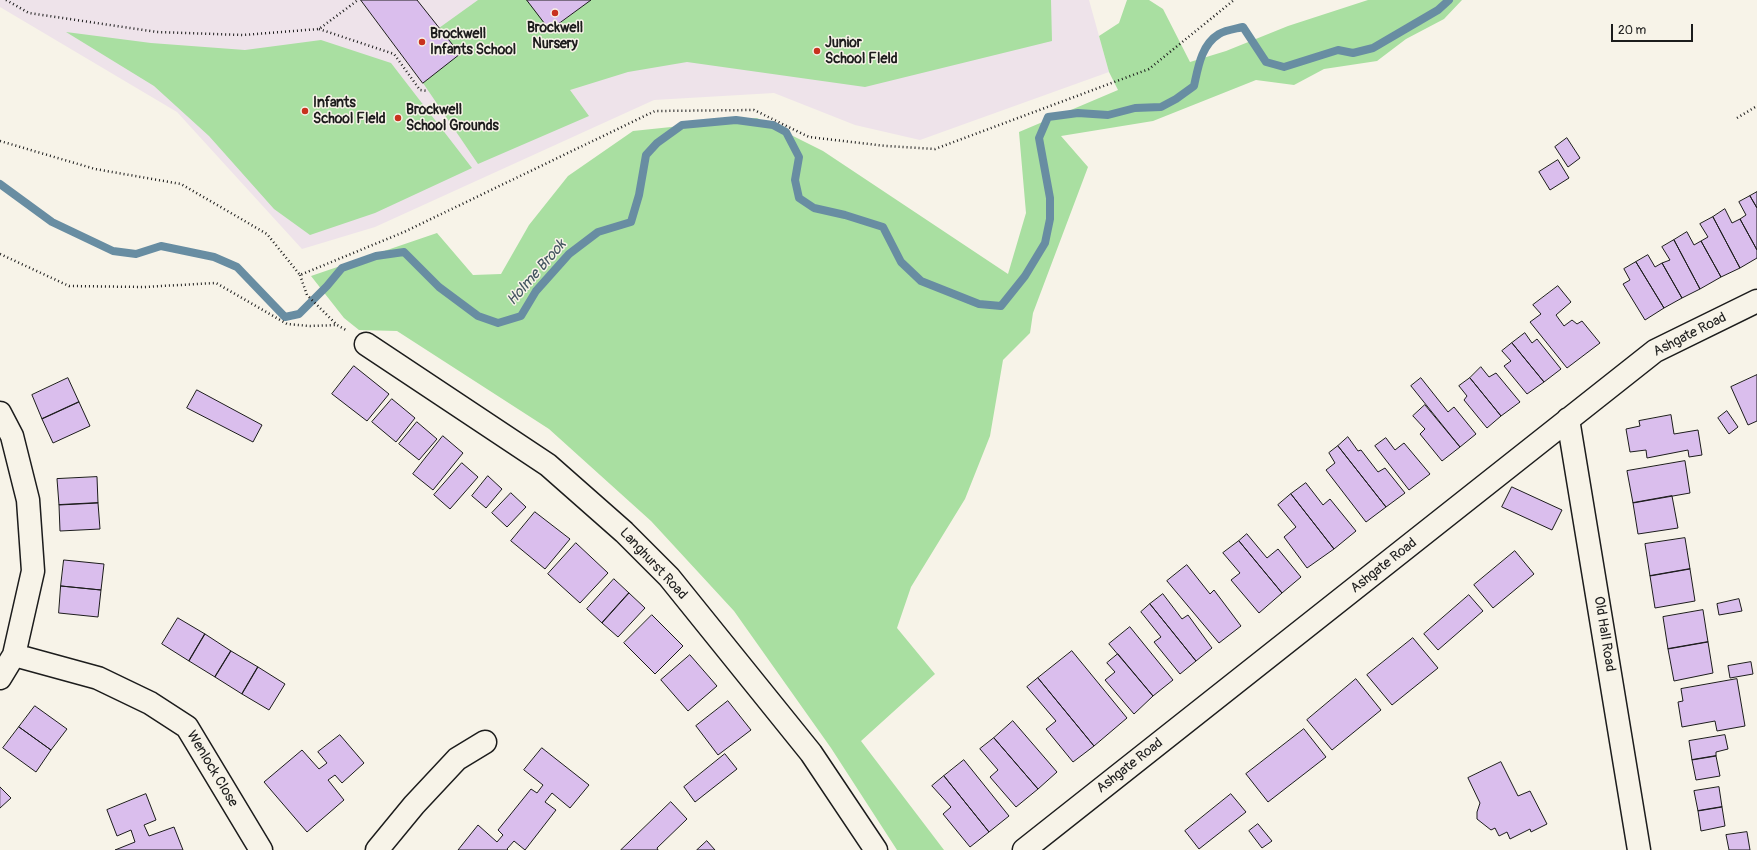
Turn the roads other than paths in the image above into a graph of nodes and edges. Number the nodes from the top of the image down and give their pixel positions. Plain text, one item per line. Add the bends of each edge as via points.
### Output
1 (1757, 301) edge
2 (366, 344) road end
3 (0, 413) edge
4 (1568, 419) junction
5 (14, 655) junction
6 (0, 678) edge
7 (484, 742) dead end
8 (261, 850) edge
9 (377, 850) edge
10 (876, 850) edge
11 (1024, 850) edge
12 (1639, 850) edge

1 - 4 street, Ashgate Road via 1655,351
2 - 10 street, Langhurst Road via 544,462 624,532 669,577 811,753
3 - 5 street via 12,436 28,500 33,571
4 - 11 street, Ashgate Road
4 - 12 street, Old Hall Road
5 - 6 street
5 - 8 street, Wenlock Close via 98,678 150,703 188,727
7 - 9 street via 457,759 414,804

